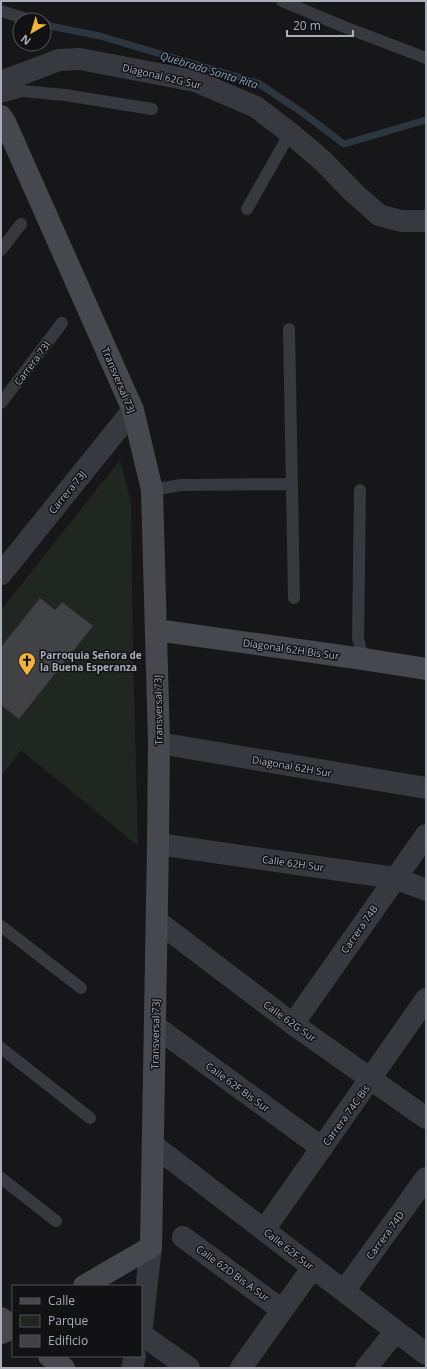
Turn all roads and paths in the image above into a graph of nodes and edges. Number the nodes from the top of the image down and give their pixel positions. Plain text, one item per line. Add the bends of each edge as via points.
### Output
1 (282, 1) edge
2 (1, 11) edge
3 (12, 14) edge
4 (426, 58) edge
5 (1, 82) edge
6 (1, 97) edge
7 (152, 109) dead end
8 (1, 116) edge
9 (290, 133) junction
10 (247, 209) dead end
11 (426, 221) edge
12 (21, 224) dead end
13 (1, 250) edge
14 (62, 323) dead end
15 (289, 329) dead end
16 (1, 403) edge
17 (133, 410) junction
18 (292, 484) junction
19 (152, 490) junction
20 (360, 490) dead end
21 (1, 574) edge
22 (294, 598) dead end
23 (156, 630) junction
24 (363, 659) junction
25 (426, 670) edge
26 (159, 743) junction
27 (426, 788) edge
28 (426, 835) edge
29 (158, 844) junction
30 (395, 878) junction
31 (426, 890) edge
32 (157, 921) junction
33 (1, 926) edge
34 (81, 988) dead end
35 (426, 999) edge
36 (293, 1024) junction
37 (155, 1026) junction
38 (1, 1048) edge
39 (371, 1079) junction
40 (90, 1118) dead end
41 (426, 1118) edge
42 (152, 1145) junction
43 (322, 1148) junction
44 (1, 1178) edge
45 (426, 1178) edge
46 (56, 1221) dead end
47 (264, 1230) junction
48 (183, 1237) dead end
49 (151, 1247) junction
50 (313, 1267) junction
51 (86, 1285) edge
52 (344, 1291) junction
53 (282, 1310) junction
54 (1, 1318) edge
55 (142, 1325) edge
56 (12, 1327) edge
57 (12, 1328) edge
58 (396, 1331) junction
59 (1, 1333) edge
60 (142, 1335) edge
61 (425, 1351) edge
62 (50, 1357) edge
63 (135, 1357) edge
64 (64, 1368) edge
65 (132, 1368) edge
66 (189, 1368) edge
67 (241, 1368) edge
68 (366, 1368) edge

1 - 4 lane
2 - 3 lane
5 - 9 street, Diagonal 62G Sur via 59,60 80,59 195,82 256,107
6 - 7 lane via 22,91
8 - 17 street, Transversal 73J
9 - 10 lane
9 - 11 street, Diagonal 62G Sur via 379,215 401,221
12 - 13 lane
14 - 16 lane, Carrera 73I
15 - 18 lane
17 - 19 street, Transversal 73J
17 - 21 street, Carrera 73J
18 - 19 lane via 181,485
18 - 22 lane
19 - 23 street, Transversal 73J
20 - 24 lane via 358,638
23 - 24 street, Diagonal 62H Bis Sur
23 - 26 street, Transversal 73J
24 - 25 street, Diagonal 62H Bis Sur
26 - 27 street, Diagonal 62H Sur
26 - 29 street, Transversal 73J
28 - 30 street, Carrera 74B
29 - 30 street, Calle 62H Sur
29 - 32 street, Transversal 73J
30 - 31 street, Calle 62H Sur
30 - 36 street, Carrera 74B
32 - 36 street, Calle 62G Sur
32 - 37 street, Transversal 73J
33 - 34 lane
35 - 39 street, Carrera 74C Bis
36 - 39 street, Calle 62G Sur
37 - 42 street, Transversal 73J
37 - 43 street, Calle 62F Bis Sur
38 - 40 lane
39 - 41 street, Calle 62G Sur
39 - 43 street, Carrera 74C Bis
42 - 47 street, Calle 62F Sur
42 - 49 street, Transversal 73J
43 - 47 street, Carrera 74C Bis
44 - 46 lane
45 - 52 street, Carrera 74D
47 - 50 street, Calle 62F Sur
48 - 53 street, Calle 62D Bis A Sur
49 - 51 street
49 - 55 street, Transversal 73J
50 - 52 street, Calle 62F Sur
50 - 53 street
52 - 58 street, Calle 62F Sur
53 - 67 street
54 - 56 street
57 - 59 street
58 - 61 street, Calle 62F Sur
58 - 68 street
60 - 66 street
62 - 64 street
63 - 65 street

